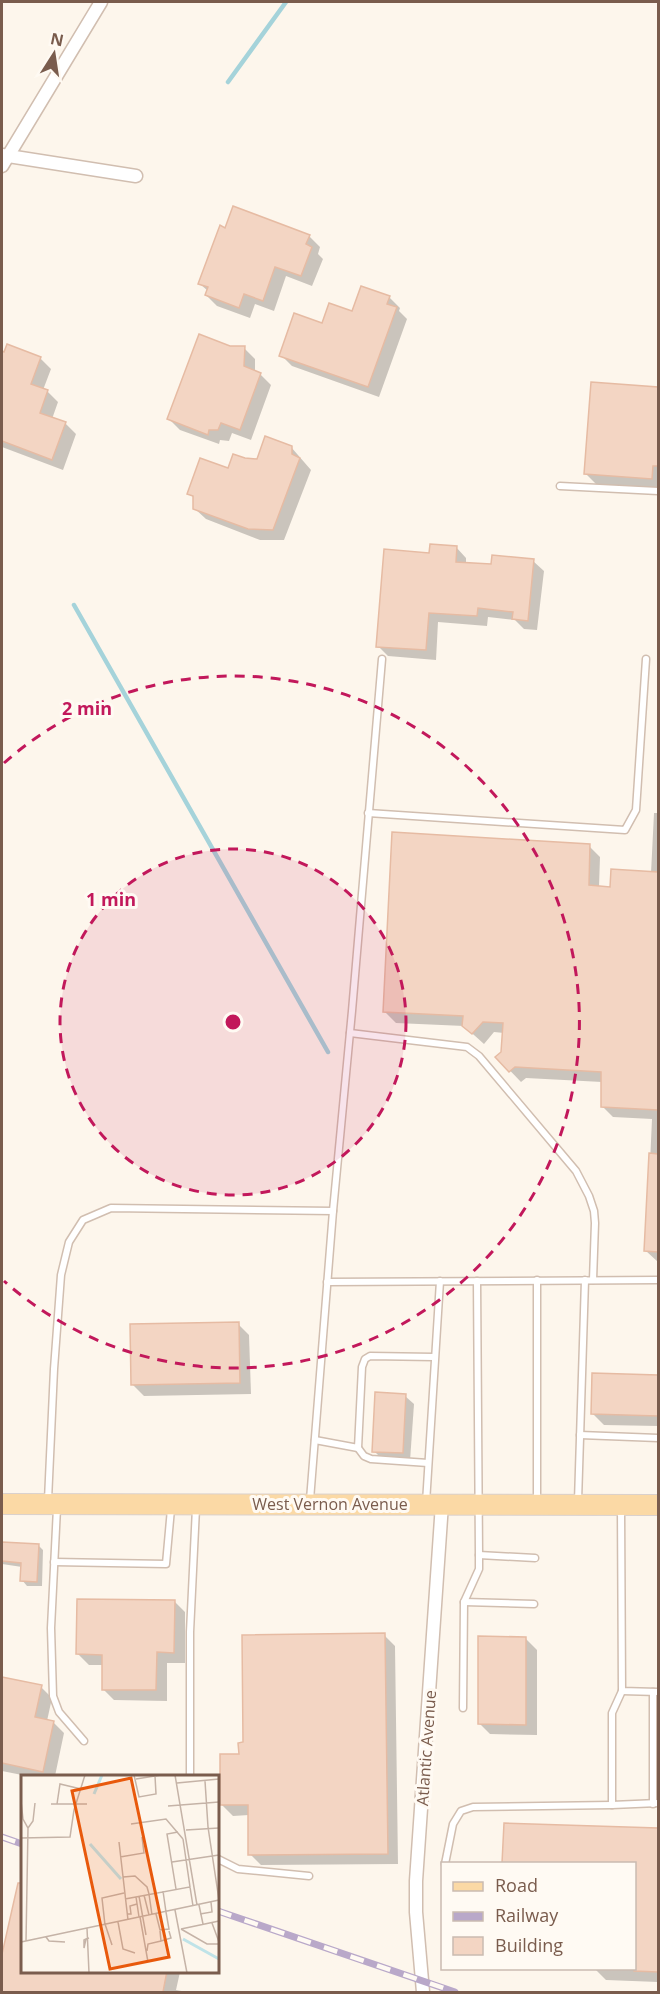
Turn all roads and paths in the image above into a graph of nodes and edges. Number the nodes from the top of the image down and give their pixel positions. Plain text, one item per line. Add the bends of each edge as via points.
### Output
1 (96, 3) edge
2 (3, 159) edge
3 (136, 176) dead end
4 (560, 486) dead end
5 (658, 491) edge
6 (382, 659) dead end
7 (646, 659) dead end
8 (368, 813) junction
9 (350, 1032) junction
10 (333, 1211) junction
11 (537, 1280) junction
12 (585, 1280) junction
13 (593, 1280) junction
14 (658, 1280) edge
15 (440, 1281) junction
16 (477, 1281) junction
17 (327, 1282) junction
18 (434, 1357) junction
19 (580, 1435) junction
20 (658, 1438) edge
21 (315, 1440) junction
22 (358, 1448) junction
23 (428, 1463) junction
24 (2, 1504) edge
25 (52, 1504) junction
26 (171, 1504) junction
27 (196, 1504) junction
28 (309, 1504) junction
29 (434, 1504) junction
30 (480, 1504) junction
31 (537, 1504) junction
32 (578, 1504) junction
33 (621, 1505) junction
34 (658, 1505) edge
35 (479, 1555) junction
36 (535, 1558) dead end
37 (54, 1562) junction
38 (464, 1602) junction
39 (534, 1604) dead end
40 (622, 1691) junction
41 (656, 1692) edge
42 (463, 1708) dead end
43 (84, 1741) dead end
44 (190, 1775) edge
45 (656, 1804) edge
46 (612, 1805) junction
47 (219, 1860) edge
48 (445, 1862) edge
49 (309, 1876) dead end
50 (423, 1992) edge

1 - 2 street
2 - 3 street
4 - 5 lane
6 - 8 lane
7 - 8 lane via 636,810 624,830
8 - 9 lane
9 - 10 lane
9 - 13 lane via 467,1047 479,1056 576,1171 589,1196 595,1223
10 - 17 lane
10 - 25 lane via 111,1209 83,1220 69,1242 61,1275 54,1370
11 - 12 lane
11 - 16 lane
11 - 31 lane
12 - 13 lane
12 - 19 lane
13 - 14 lane
15 - 16 lane
15 - 17 lane
15 - 18 lane
16 - 30 lane
17 - 21 lane
18 - 22 lane via 365,1359
18 - 23 lane
19 - 20 lane
19 - 32 lane
21 - 22 lane
21 - 28 lane
22 - 23 lane via 370,1459
23 - 29 lane
24 - 25 main road, West Vernon Avenue
25 - 26 main road, West Vernon Avenue
25 - 37 lane
26 - 27 main road, West Vernon Avenue
26 - 37 lane via 166,1564
27 - 28 main road, West Vernon Avenue
27 - 44 lane via 190,1632
28 - 29 main road, West Vernon Avenue
29 - 30 main road, West Vernon Avenue
29 - 50 street, Atlantic Avenue via 416,1881
30 - 31 main road, West Vernon Avenue
30 - 35 lane
31 - 32 main road, West Vernon Avenue
32 - 33 main road, West Vernon Avenue
33 - 34 main road, West Vernon Avenue
33 - 40 lane
35 - 36 lane
35 - 38 lane via 478,1569
37 - 43 lane via 53,1696 59,1712
38 - 39 lane
38 - 42 lane
40 - 41 lane
40 - 46 lane via 612,1713
41 - 45 lane
45 - 46 lane
46 - 48 lane via 473,1807 461,1812 453,1824
47 - 49 lane via 238,1869

